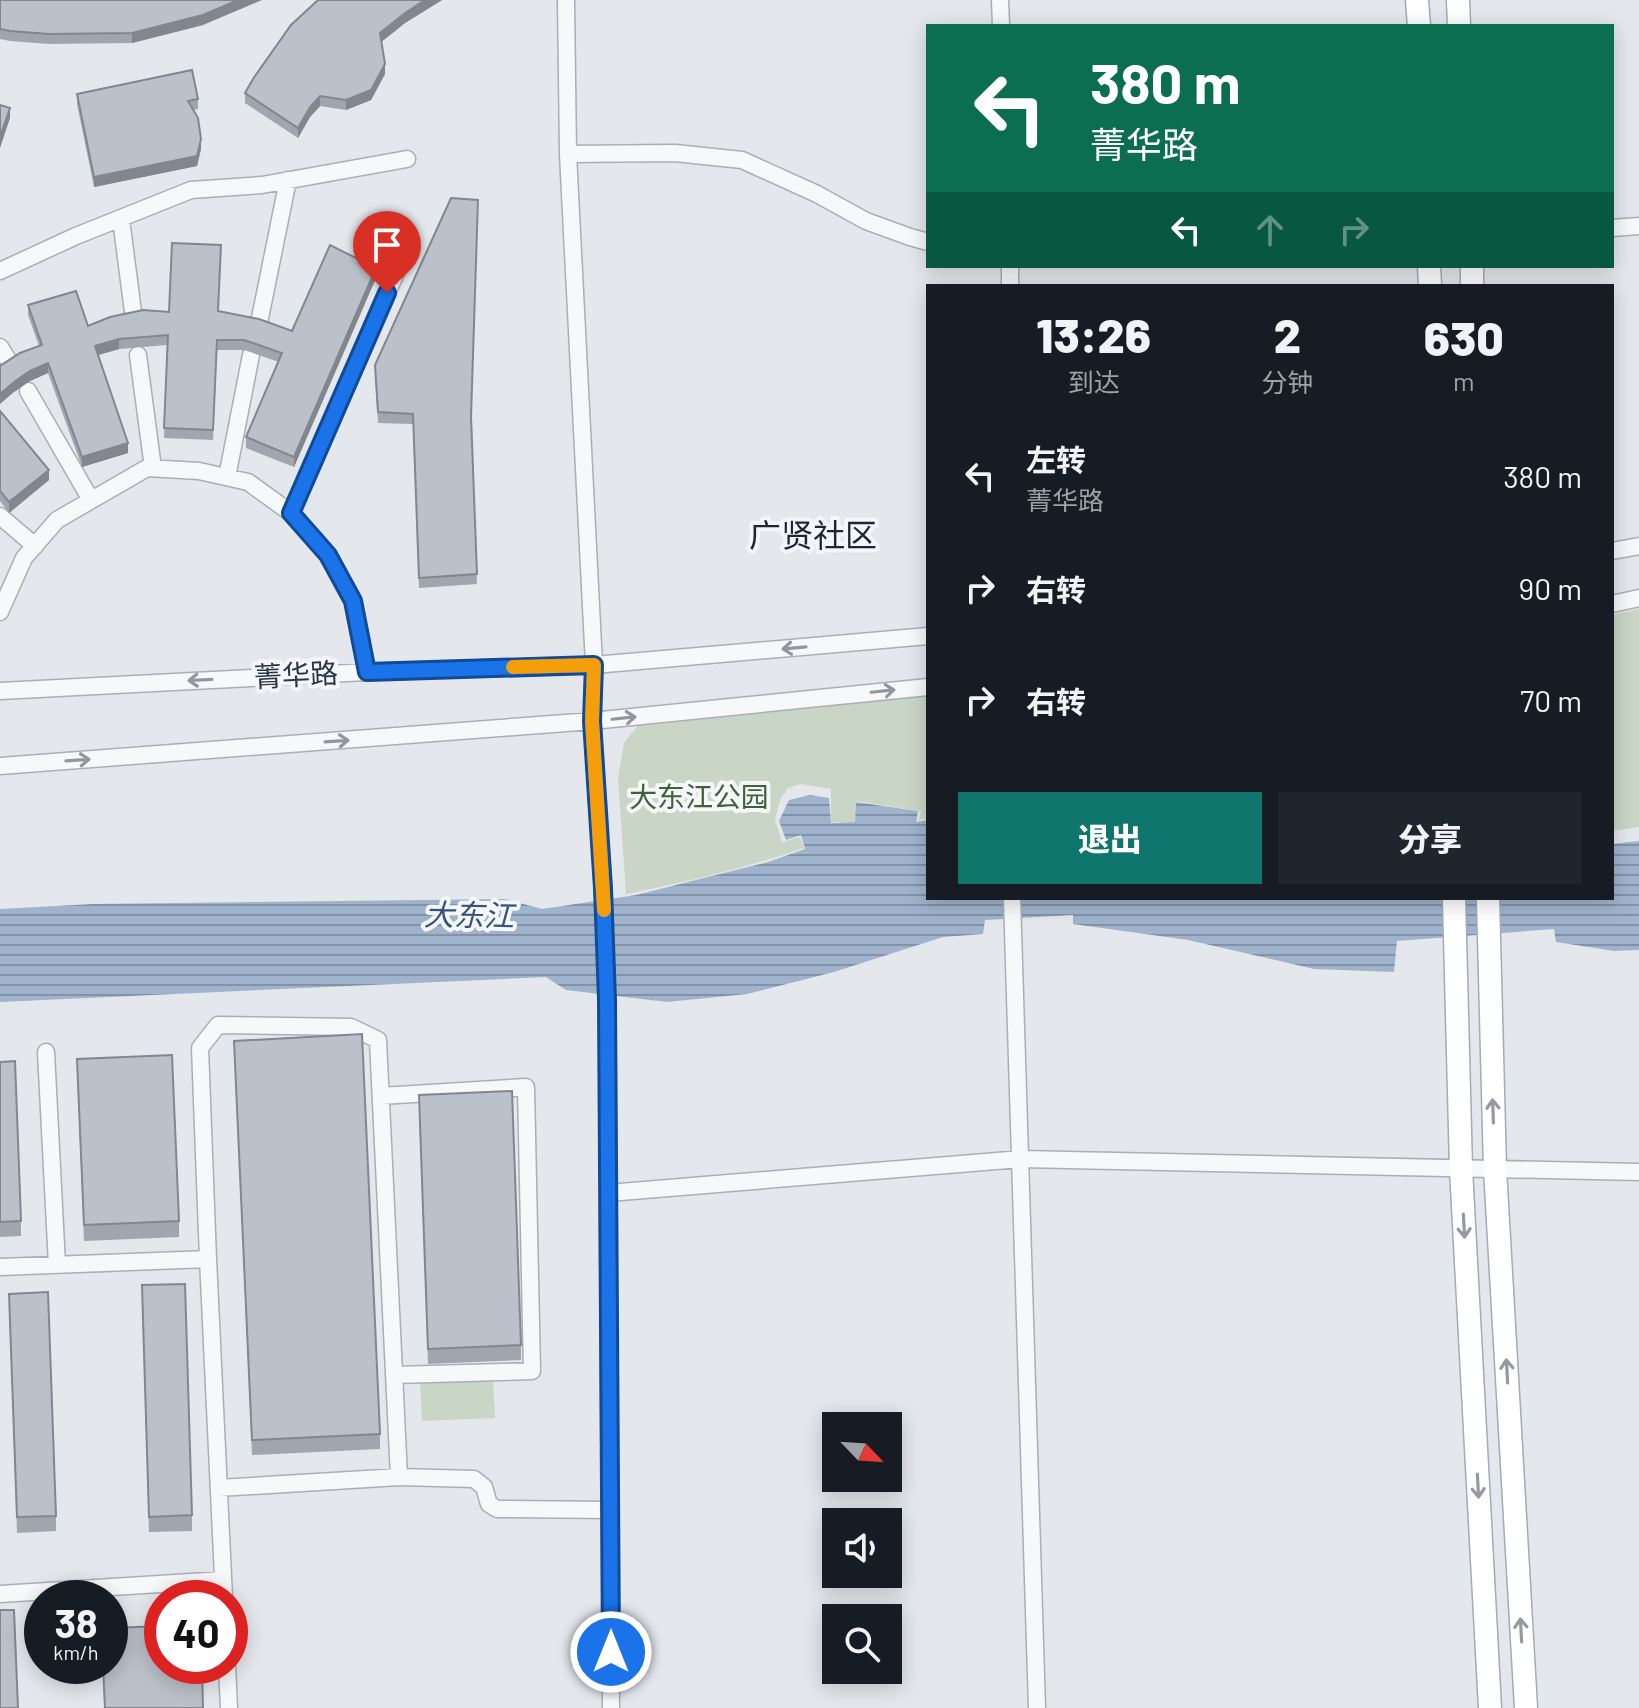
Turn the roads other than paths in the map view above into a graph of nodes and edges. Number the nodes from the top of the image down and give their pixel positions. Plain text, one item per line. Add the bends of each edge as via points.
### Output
1 (566, 0) edge
2 (1000, 0) edge
3 (1417, 0) edge
4 (1458, 0) edge
5 (1001, 24) edge
6 (1419, 24) edge
7 (1459, 24) edge
8 (568, 154) junction
9 (407, 159) dead end
10 (288, 180) junction
11 (121, 219) junction
12 (1639, 226) edge
13 (1614, 228) edge
14 (926, 241) edge
15 (399, 266) dead end
16 (0, 271) edge
17 (133, 312) edge
18 (259, 323) edge
19 (138, 355) dead end
20 (251, 355) dead end
21 (28, 391) dead end
22 (153, 468) junction
23 (227, 477) junction
24 (91, 500) junction
25 (291, 513) junction
26 (0, 516) edge
27 (35, 546) junction
28 (1639, 546) edge
29 (1614, 551) edge
30 (1639, 598) edge
31 (1614, 604) edge
32 (0, 612) edge
33 (926, 636) edge
34 (594, 665) junction
35 (367, 672) junction
36 (926, 687) edge
37 (0, 691) edge
38 (592, 721) junction
39 (0, 766) edge
40 (1012, 900) edge
41 (1454, 900) edge
42 (1488, 900) edge
43 (46, 1052) dead end
44 (381, 1096) junction
45 (1020, 1159) junction
46 (1461, 1169) junction
47 (1495, 1169) junction
48 (1639, 1172) edge
49 (608, 1193) junction
50 (208, 1259) junction
51 (57, 1265) junction
52 (0, 1267) edge
53 (395, 1375) junction
54 (399, 1477) junction
55 (219, 1488) junction
56 (610, 1510) junction
57 (223, 1580) edge
58 (144, 1585) edge
59 (0, 1594) edge
60 (228, 1684) edge
61 (229, 1708) edge
62 (611, 1708) edge
63 (1037, 1708) edge
64 (1490, 1708) edge
65 (1526, 1708) edge

1 - 8 street
2 - 5 street
3 - 6 main road
4 - 7 main road
8 - 14 street via 675,153 742,160 866,221
8 - 34 street
9 - 10 street
10 - 11 street via 191,190
10 - 18 street
11 - 16 street
11 - 17 street
12 - 13 street
15 - 25 street
19 - 22 street
20 - 23 street
21 - 24 street
22 - 23 street
22 - 24 street
23 - 25 street via 248,482
24 - 27 street via 57,520
25 - 35 street via 328,555 353,601
26 - 27 street
27 - 32 street via 24,558
28 - 29 street
30 - 31 street
33 -> 34 street, 菁华路
34 - 35 street, 菁华路
34 - 38 street
35 -> 37 street, 菁华路
38 -> 36 street
39 -> 38 street
38 - 49 street via 607,1000
40 - 45 street
41 - 46 main road
47 -> 42 main road
43 - 51 street
44 - 50 street via 378,1040 351,1027 218,1025 200,1048
44 - 53 street
44 - 53 street via 526,1087 532,1371
45 - 46 street
45 - 49 street
45 - 63 street
46 - 47 street
46 -> 64 main road
47 - 48 street
65 -> 47 main road
49 - 56 street
50 - 51 street
50 - 55 street
51 - 52 street
53 - 54 street
54 - 55 street
54 - 56 street via 474,1479 497,1509
55 - 57 street
56 - 62 street
58 - 59 street
60 - 61 street

